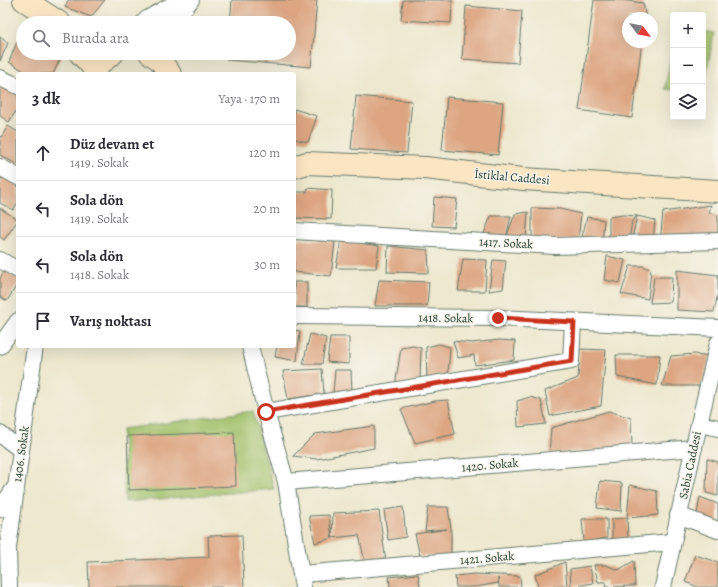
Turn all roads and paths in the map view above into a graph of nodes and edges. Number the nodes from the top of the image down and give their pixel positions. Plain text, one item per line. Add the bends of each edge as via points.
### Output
1 (181, 0) edge
2 (191, 0) edge
3 (41, 8) edge
4 (51, 16) edge
5 (152, 16) edge
6 (178, 16) edge
7 (85, 60) edge
8 (103, 60) edge
9 (94, 72) edge
10 (0, 78) edge
11 (16, 85) edge
12 (298, 163) edge
13 (0, 167) edge
14 (16, 176) edge
15 (718, 191) edge
16 (296, 231) edge
17 (718, 241) edge
18 (0, 260) edge
19 (16, 269) edge
20 (296, 316) edge
21 (574, 322) junction
22 (16, 324) edge
23 (718, 328) edge
24 (718, 343) edge
25 (0, 346) edge
26 (35, 348) edge
27 (250, 348) edge
28 (266, 412) junction
29 (699, 424) junction
30 (718, 428) edge
31 (0, 434) edge
32 (694, 448) junction
33 (21, 450) junction
34 (286, 482) junction
35 (16, 486) junction
36 (0, 509) edge
37 (678, 515) junction
38 (718, 530) edge
39 (672, 542) junction
40 (303, 580) edge
41 (9, 587) edge
42 (663, 587) edge

1 - 5 street
2 - 6 street
3 - 4 street
7 - 9 street
8 - 9 street
10 - 11 street
12 - 15 street, İstiklal Caddesi via 425,168 524,180
13 - 14 street
16 - 17 street, 1417. Sokak via 555,246
18 - 19 street
20 - 21 street, 1418. Sokak via 498,318
21 - 23 street, 1418. Sokak
21 - 28 street via 572,361
22 - 25 street
24 - 29 street, Sabia Caddesi
26 - 33 street, 1406. Sokak
27 - 28 street
28 - 34 street
29 - 30 street
29 - 32 street, Sabia Caddesi
31 - 33 street
32 - 34 street, 1420. Sokak
32 - 37 street, Sabia Caddesi
33 - 35 street, 1406. Sokak
34 - 40 street
35 - 36 street
35 - 41 street, 1406. Sokak via 8,548
37 - 38 street
37 - 39 street, Sabia Caddesi
39 - 40 street, 1421. Sokak
39 - 42 street, Sabia Caddesi

